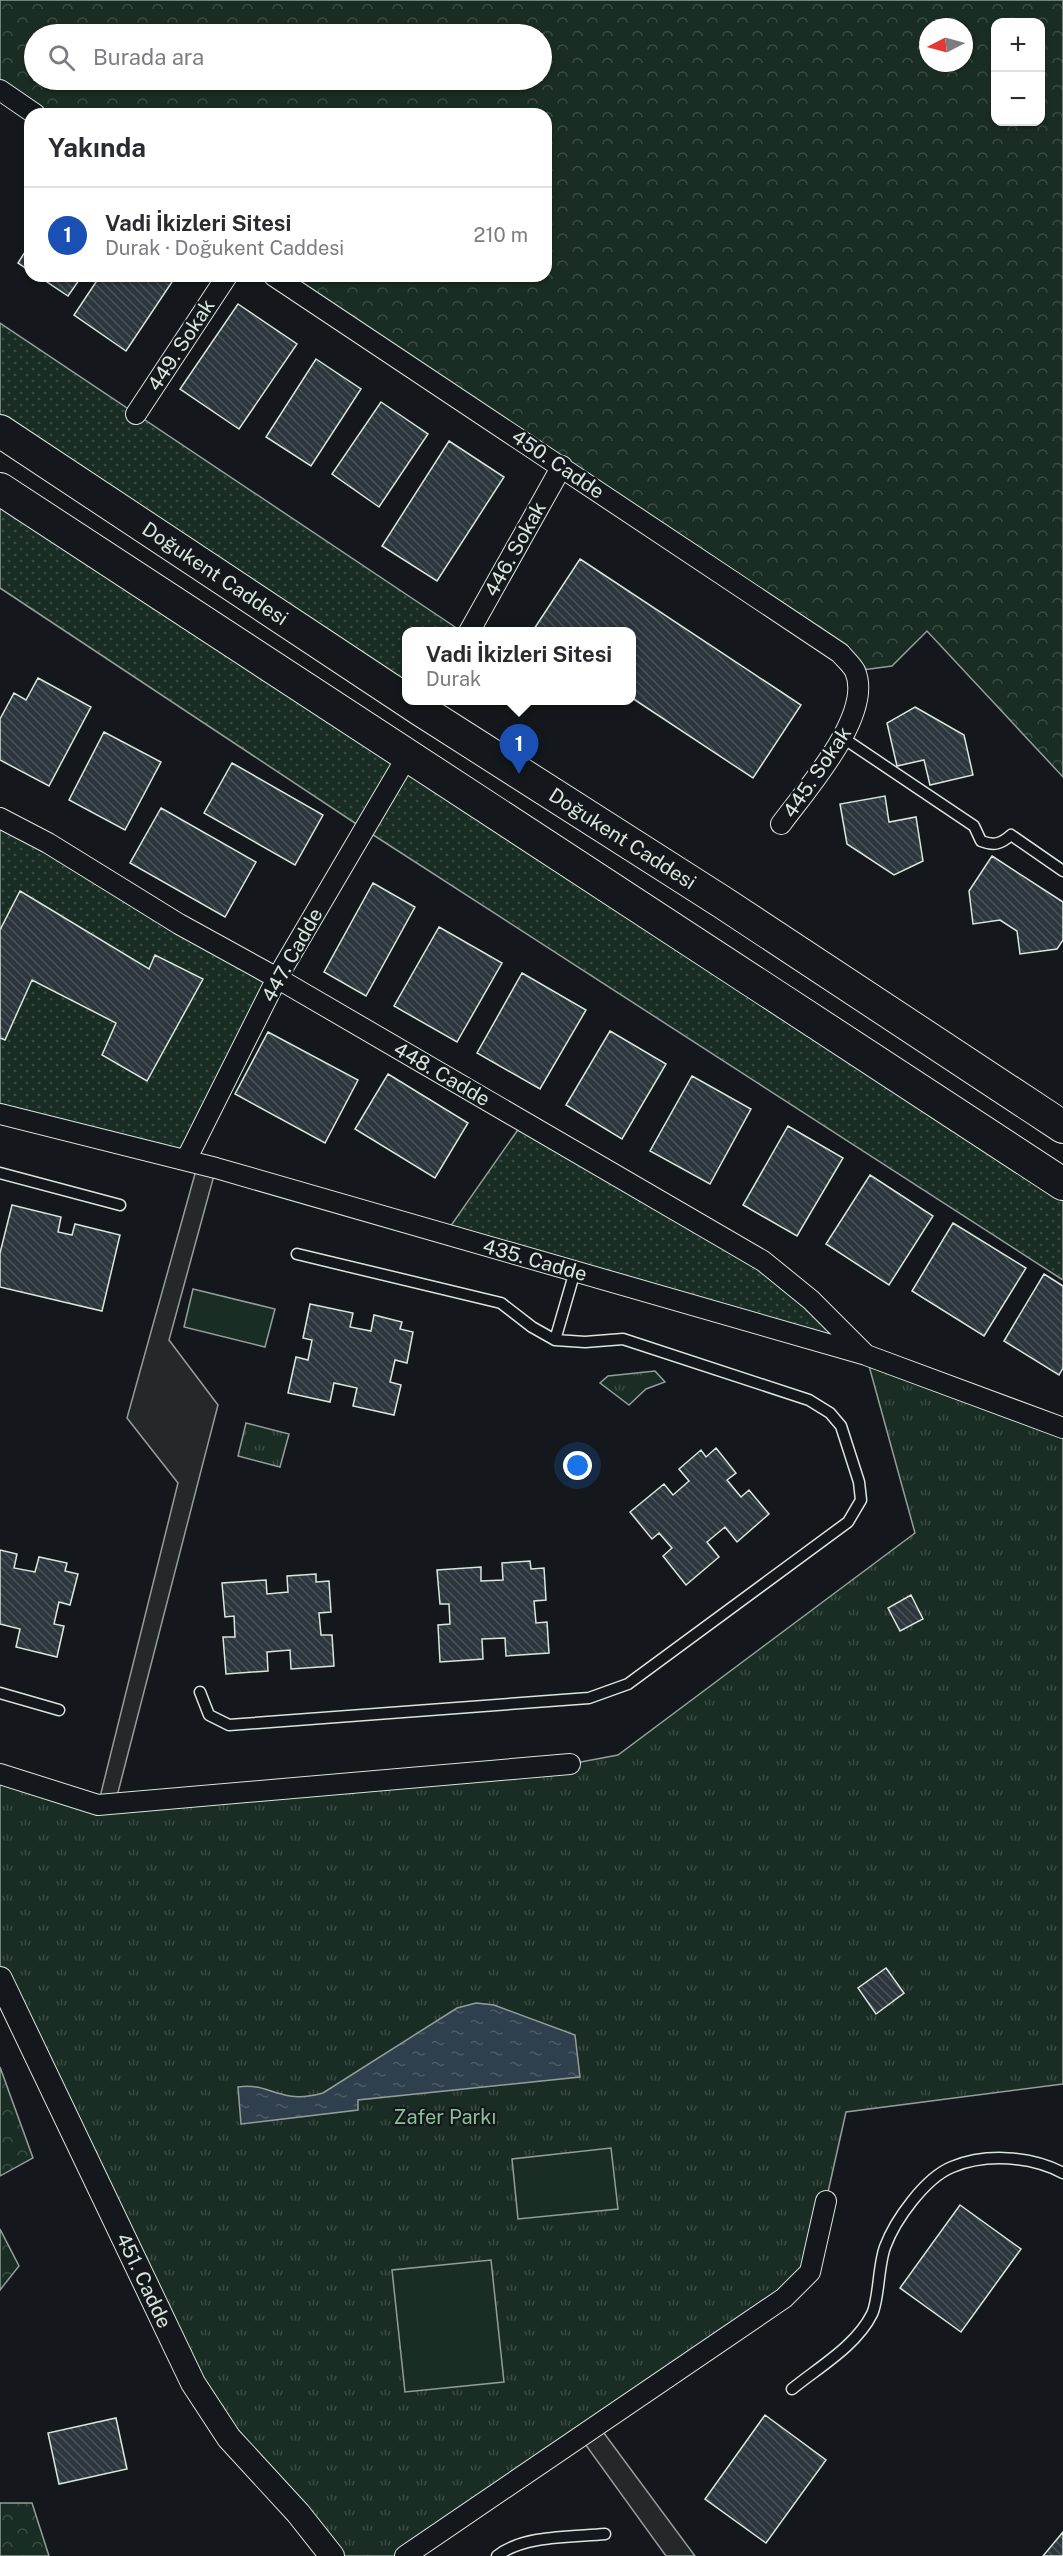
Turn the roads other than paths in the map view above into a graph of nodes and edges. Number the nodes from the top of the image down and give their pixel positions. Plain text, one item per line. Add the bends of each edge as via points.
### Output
1 (0, 90) edge
2 (26, 108) edge
3 (223, 282) edge
4 (283, 282) edge
5 (136, 414) dead end
6 (0, 431) edge
7 (562, 466) junction
8 (0, 489) edge
9 (472, 627) edge
10 (840, 653) joint
11 (402, 691) edge
12 (424, 705) edge
13 (843, 738) junction
14 (408, 755) junction
15 (0, 818) edge
16 (782, 824) dead end
17 (1063, 871) edge
18 (277, 978) junction
19 (0, 1114) edge
20 (1063, 1127) edge
21 (186, 1160) junction
22 (0, 1173) edge
23 (1063, 1184) edge
24 (120, 1204) dead end
25 (297, 1254) dead end
26 (575, 1271) junction
27 (555, 1340) junction
28 (866, 1355) junction
29 (1063, 1428) edge
30 (200, 1692) dead end
31 (0, 1693) edge
32 (59, 1710) dead end
33 (570, 1764) dead end
34 (0, 1774) edge
35 (0, 1979) edge
36 (1063, 2173) edge
37 (826, 2200) dead end
38 (792, 2388) dead end
39 (605, 2534) dead end
40 (332, 2556) edge
41 (405, 2556) edge
42 (497, 2556) edge

1 - 2 street
3 - 5 street, 449. Sokak
4 - 7 street, 450. Cadde
6 - 11 main road, Doğukent Caddesi
7 - 9 street, 446. Sokak
7 - 10 street, 450. Cadde
8 - 14 main road
10 - 13 street, 445. Sokak via 855,671 859,699
12 - 20 main road, Doğukent Caddesi
13 - 16 street, 445. Sokak
13 - 17 lane via 974,826 981,841 991,845 1011,835
14 - 18 street, 447. Cadde
14 - 23 main road
15 - 18 street, 448. Cadde
18 - 21 street, 447. Cadde
18 - 28 street, 448. Cadde via 763,1261 811,1300
19 - 21 street, 435. Cadde
21 - 26 street, 435. Cadde
22 - 24 lane
25 - 27 lane via 501,1303
26 - 27 lane
26 - 28 street, 435. Cadde
27 - 30 lane via 623,1339 809,1400 830,1413 841,1426 861,1500 848,1522 627,1684 589,1698 229,1725 209,1714
28 - 29 street, 435. Cadde
31 - 32 lane
33 - 34 street via 98,1805
35 - 40 street, 451. Cadde via 193,2383 229,2438
36 - 38 lane via 1044,2163 981,2159 950,2168 927,2184 903,2213 885,2246 873,2312 859,2335
37 - 41 street via 810,2272 784,2298
39 - 42 lane via 543,2539

